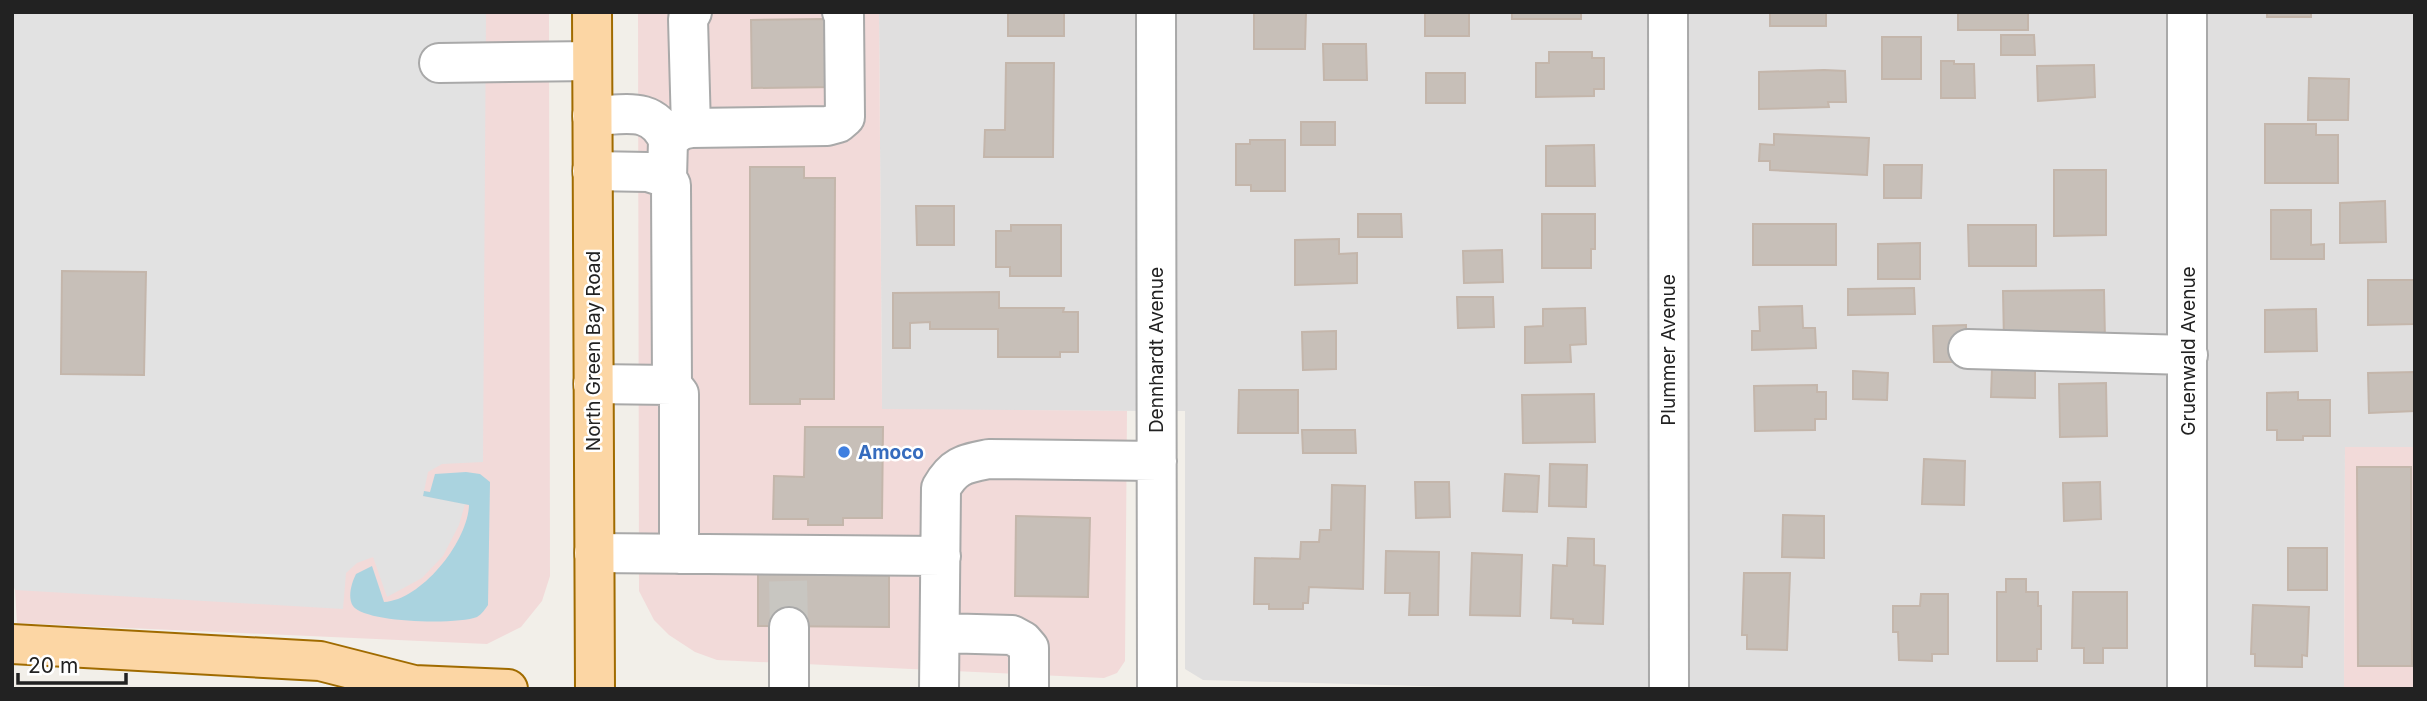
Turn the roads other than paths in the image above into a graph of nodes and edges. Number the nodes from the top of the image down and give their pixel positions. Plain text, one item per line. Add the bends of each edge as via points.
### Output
1 (592, 12) edge
2 (692, 12) edge
3 (842, 12) edge
4 (1156, 12) edge
5 (1668, 12) edge
6 (2187, 12) edge
7 (592, 61) junction
8 (439, 63) dead end
9 (592, 116) junction
10 (680, 134) junction
11 (592, 171) junction
12 (667, 178) junction
13 (1968, 349) dead end
14 (2188, 355) junction
15 (593, 384) junction
16 (672, 385) junction
17 (1157, 461) junction
18 (594, 553) junction
19 (680, 554) junction
20 (941, 556) junction
21 (789, 627) tunnel mouth
22 (940, 634) junction
23 (12, 643) edge
24 (406, 687) edge
25 (508, 689) edge
26 (595, 689) edge
27 (789, 689) edge
28 (939, 689) edge
29 (1029, 689) edge
30 (1157, 689) edge
31 (1669, 689) edge
32 (2187, 689) edge

1 - 7 main road, North Green Bay Road
2 - 10 street
3 - 10 street via 845,117 838,123
4 - 17 street, Dennhardt Avenue
5 - 31 street, Plummer Avenue
6 - 14 street, Gruenwald Avenue
7 - 8 street
7 - 9 main road, North Green Bay Road
9 - 10 street via 644,115
9 - 11 main road, North Green Bay Road
10 - 12 street
11 - 12 street via 648,172
11 - 15 main road, North Green Bay Road
12 - 16 street via 671,185
13 - 14 street
14 - 32 street, Gruenwald Avenue
15 - 16 street
15 - 18 main road, North Green Bay Road
16 - 19 street via 679,394
17 - 20 street via 989,459 964,464 949,473 941,488
17 - 30 street, Dennhardt Avenue
18 - 19 street
18 - 26 main road, North Green Bay Road
19 - 20 street via 788,568
20 - 22 street
21 - 27 street
22 - 28 street
22 - 29 street via 1012,635 1023,641 1029,648
23 - 24 main road via 320,661
24 - 25 main road

